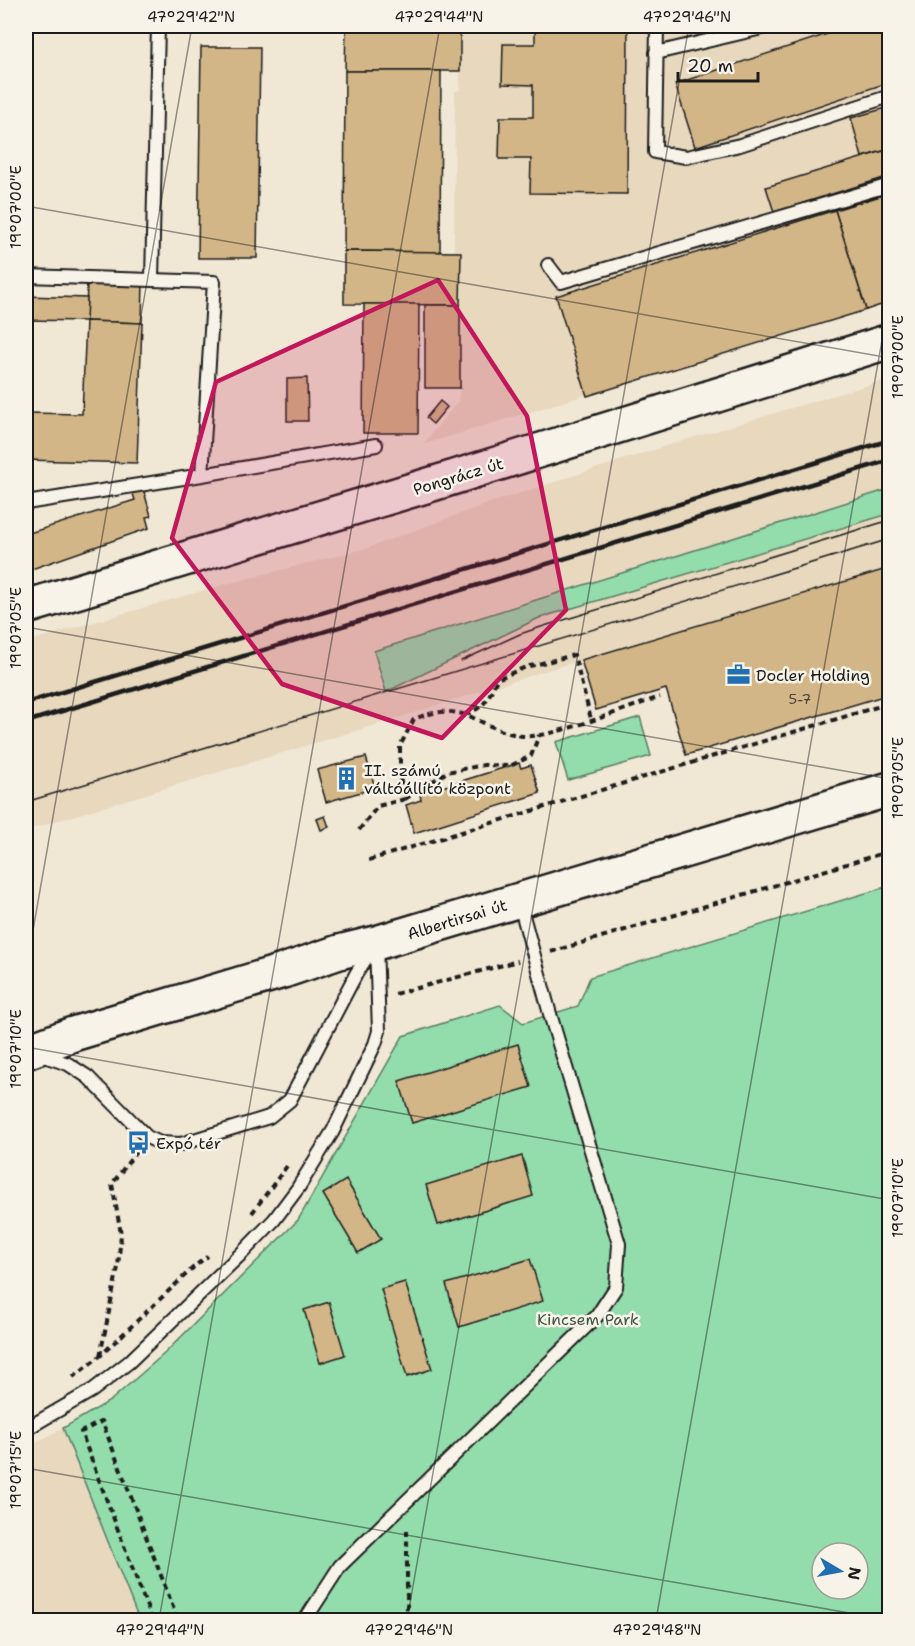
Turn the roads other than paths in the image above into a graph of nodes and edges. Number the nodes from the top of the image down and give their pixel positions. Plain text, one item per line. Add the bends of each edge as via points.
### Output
1 (158, 26) edge
2 (657, 26) edge
3 (770, 26) edge
4 (656, 53) junction
5 (890, 96) edge
6 (890, 185) edge
7 (548, 265) dead end
8 (26, 276) edge
9 (152, 279) junction
10 (890, 341) edge
11 (376, 445) dead end
12 (202, 475) junction
13 (26, 503) edge
14 (26, 607) edge
15 (890, 789) edge
16 (519, 900) junction
17 (376, 943) junction
18 (27, 1052) edge
19 (26, 1430) edge
20 (305, 1620) edge

1 - 9 lane
2 - 4 lane
3 - 4 lane
4 - 5 lane via 655,152 686,157 740,145
6 - 7 lane via 561,282
8 - 9 lane
9 - 12 lane via 214,282
10 - 14 street, Pongrácz út
11 - 12 lane
12 - 13 lane
15 - 16 street, Albertirsai út
16 - 17 street, Albertirsai út
16 - 20 lane via 619,1244 616,1287 597,1316 340,1566
17 - 18 street, Albertirsai út via 73,1034
17 - 18 lane via 290,1100 270,1117 181,1144 160,1143 147,1137 88,1077 68,1064
17 - 19 lane via 379,1031 375,1044 333,1131 298,1188 274,1220 158,1335 93,1390

